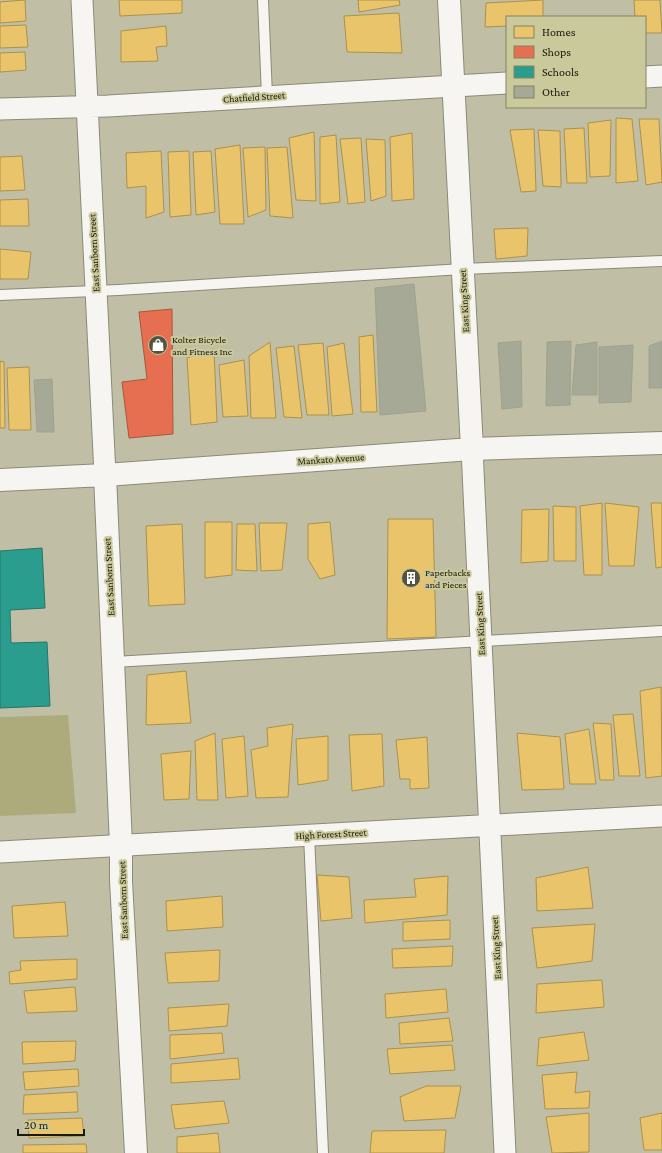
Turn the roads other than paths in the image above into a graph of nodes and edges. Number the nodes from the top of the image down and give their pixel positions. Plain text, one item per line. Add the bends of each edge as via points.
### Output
1 (82, 0) edge
2 (263, 0) edge
3 (449, 0) edge
4 (662, 76) edge
5 (646, 77) edge
6 (506, 83) edge
7 (454, 85) junction
8 (268, 96) junction
9 (88, 106) junction
10 (0, 109) edge
11 (662, 261) edge
12 (463, 269) junction
13 (96, 291) junction
14 (0, 295) edge
15 (662, 443) edge
16 (472, 449) junction
17 (105, 475) junction
18 (0, 480) edge
19 (662, 631) edge
20 (481, 641) junction
21 (113, 662) junction
22 (662, 816) edge
23 (490, 825) junction
24 (310, 835) junction
25 (121, 845) junction
26 (0, 852) edge
27 (136, 1153) edge
28 (323, 1153) edge
29 (505, 1153) edge

1 - 9 street, East Sanborn Street
2 - 8 lane
3 - 7 street, East King Street
4 - 5 street
6 - 7 street, Chatfield Street
7 - 8 street, Chatfield Street
7 - 12 street, East King Street
8 - 9 street, Chatfield Street
9 - 10 street, Chatfield Street
9 - 13 street, East Sanborn Street
11 - 12 lane
12 - 13 lane
12 - 16 street, East King Street
13 - 14 lane
13 - 17 street, East Sanborn Street
15 - 16 street, Mankato Avenue
16 - 17 street, Mankato Avenue
16 - 20 street, East King Street
17 - 18 street, Mankato Avenue
17 - 21 street, East Sanborn Street
19 - 20 lane
20 - 21 lane
20 - 23 street, East King Street
21 - 25 street, East Sanborn Street
22 - 23 street, High Forest Street
23 - 24 street, High Forest Street
23 - 29 street, East King Street
24 - 25 street, High Forest Street
24 - 28 lane
25 - 26 street, High Forest Street
25 - 27 street, East Sanborn Street

